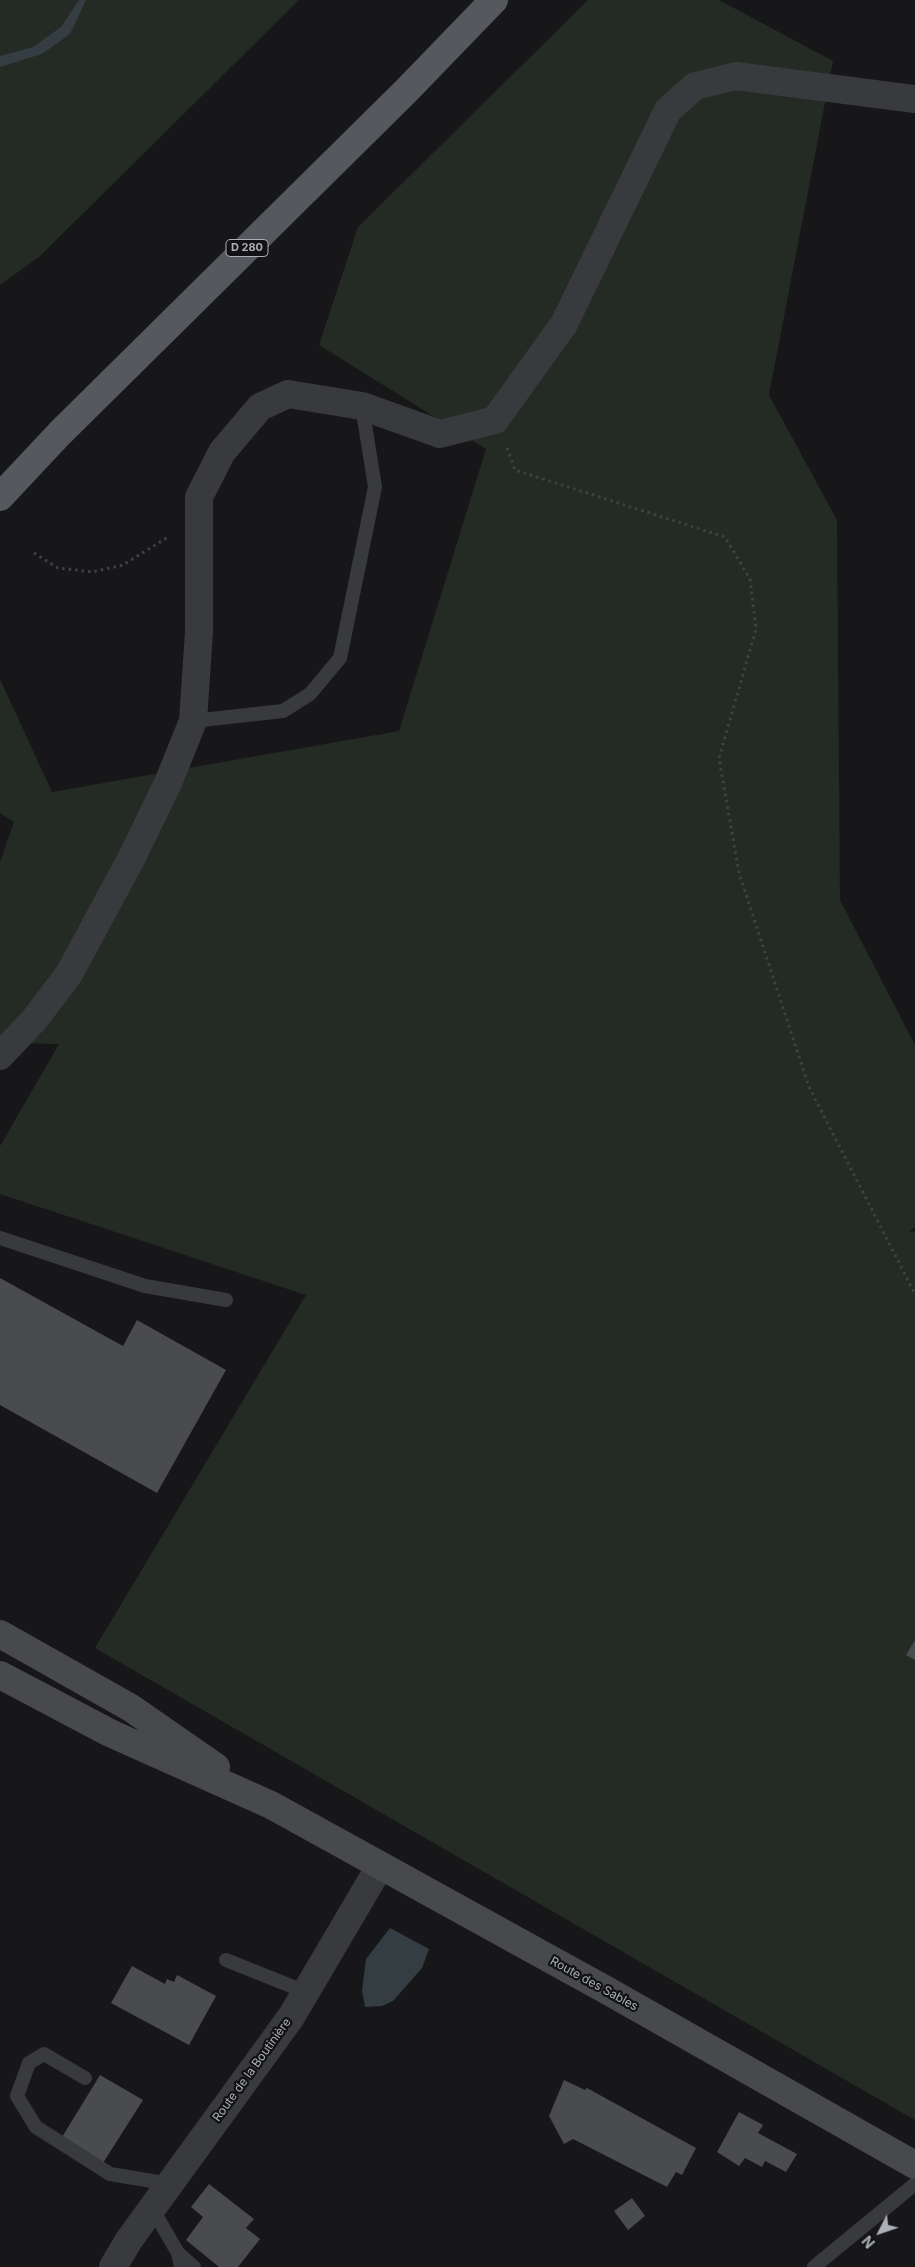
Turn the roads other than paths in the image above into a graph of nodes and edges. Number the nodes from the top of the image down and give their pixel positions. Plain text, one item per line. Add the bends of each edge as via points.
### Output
1 (494, 0) edge
2 (915, 99) edge
3 (362, 406) junction
4 (0, 497) edge
5 (193, 721) junction
6 (0, 1056) edge
7 (0, 1238) edge
8 (226, 1300) dead end
9 (0, 1634) edge
10 (0, 1675) edge
11 (270, 1805) junction
12 (380, 1866) junction
13 (226, 1960) dead end
14 (306, 1992) junction
15 (85, 2078) dead end
16 (915, 2165) edge
17 (170, 2184) junction
18 (915, 2184) edge
19 (152, 2208) junction
20 (178, 2253) junction
21 (113, 2267) edge
22 (181, 2267) edge
23 (194, 2267) edge
24 (814, 2267) edge

1 - 4 main road, D 280 via 60,433
2 - 3 street via 736,76 695,86 668,110 564,324 495,420 440,434
3 - 5 lane via 375,487 340,658 310,694 283,711
3 - 5 street via 288,394 260,407 222,452 199,497 199,632
5 - 6 street via 168,783 131,859 69,974 34,1020
7 - 8 lane via 145,1286
9 - 11 street via 131,1708
10 - 11 street via 110,1733
11 - 12 street, Route des Sables
12 - 14 street, Route de la Boutinière
12 - 16 street, Route des Sables
13 - 14 lane
14 - 17 street, Route de la Boutinière
15 - 17 lane via 44,2054 29,2063 17,2096 36,2126 110,2174
17 - 19 street, Route de la Boutinière
18 - 24 lane
19 - 20 lane
19 - 21 street, Route de la Boutinière
20 - 22 lane
20 - 23 lane

